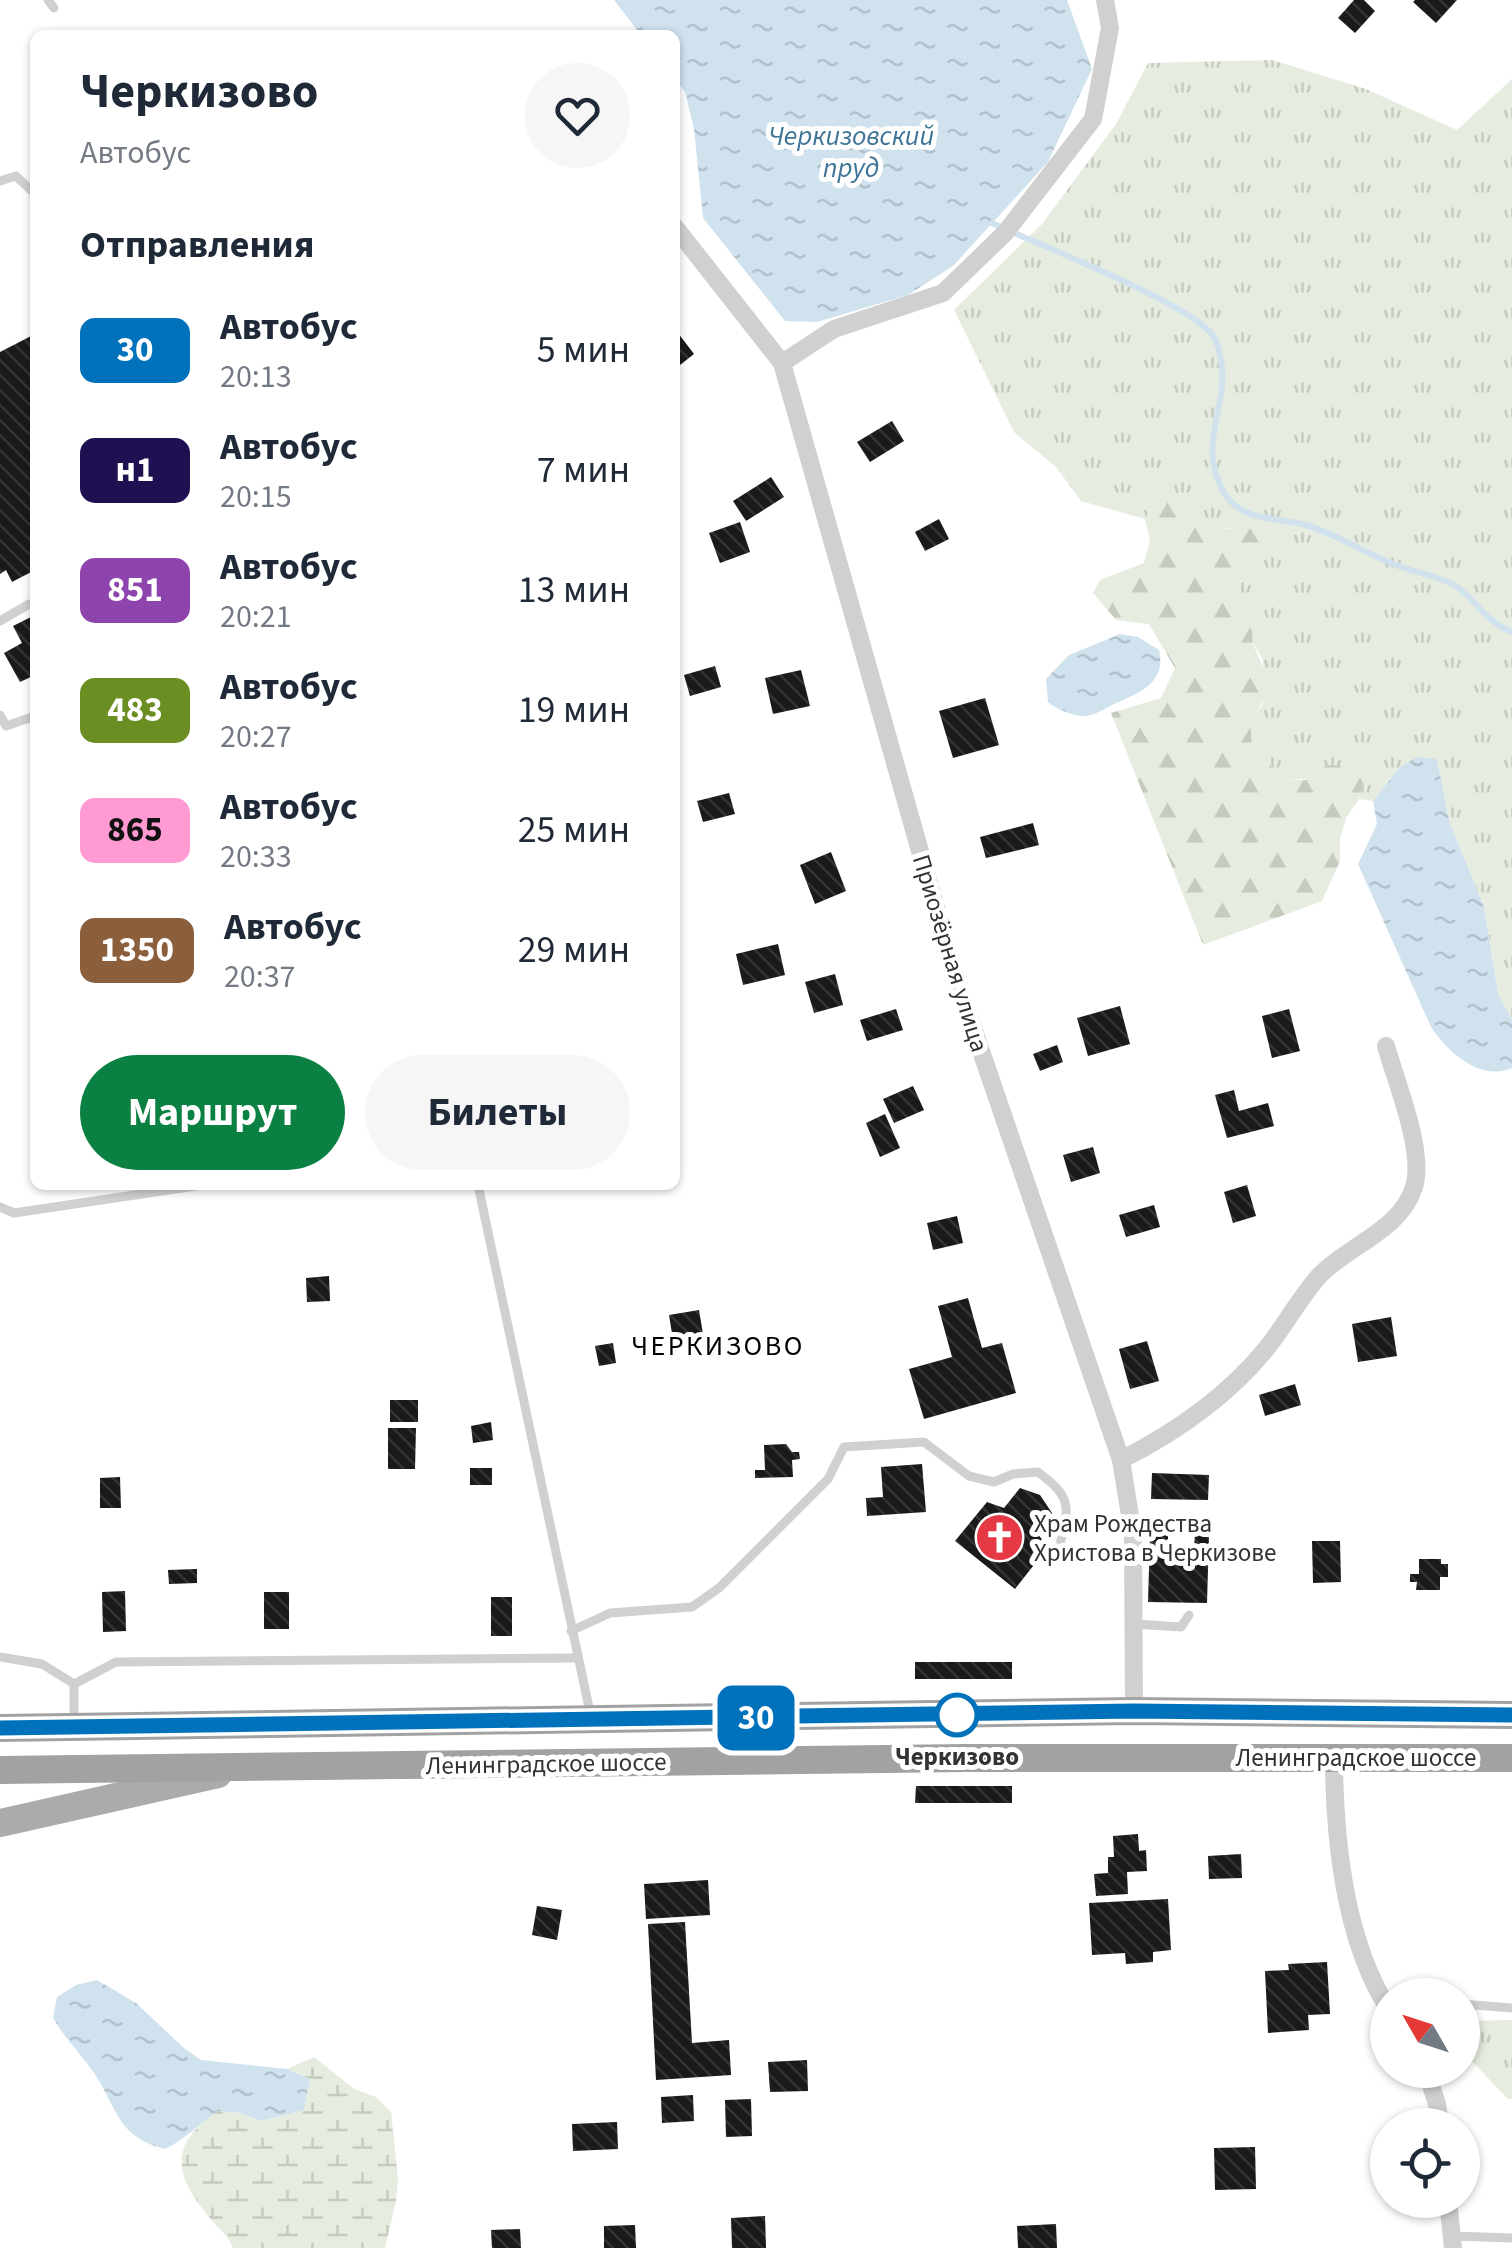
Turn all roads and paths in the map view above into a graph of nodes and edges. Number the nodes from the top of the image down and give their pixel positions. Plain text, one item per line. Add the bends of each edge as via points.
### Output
1 (1105, 0) edge
2 (0, 181) edge
3 (30, 189) edge
4 (680, 233) edge
5 (782, 363) junction
6 (29, 604) dead end
7 (0, 621) edge
8 (0, 715) edge
9 (30, 718) edge
10 (1386, 1046) dead end
11 (168, 1190) edge
12 (479, 1190) edge
13 (0, 1207) edge
14 (1121, 1460) junction
15 (1060, 1544) dead end
16 (1189, 1615) dead end
17 (1134, 1624) junction
18 (571, 1631) junction
19 (0, 1657) edge
20 (577, 1658) junction
21 (74, 1684) junction
22 (1134, 1711) junction
23 (1512, 1715) edge
24 (592, 1720) junction
25 (74, 1726) junction
26 (0, 1728) edge
27 (1334, 1756) junction
28 (1512, 1758) edge
29 (255, 1766) junction
30 (0, 1770) edge
31 (0, 1823) edge
32 (1375, 1978) edge
33 (1480, 2005) edge
34 (1512, 2008) edge
35 (1512, 2238) edge
36 (1452, 2242) edge

1 - 5 street via 1110,28 1093,119 1004,233 943,293 834,329
2 - 3 lane via 16,176
4 - 5 street, Приозёрная улица
5 - 14 street, Приозёрная улица via 955,976
6 - 7 lane
8 - 9 lane via 6,726
10 - 14 street via 1416,1154 1414,1187 1396,1217 1320,1275 1232,1388
11 - 13 lane via 14,1213
12 - 18 lane
14 - 17 street, Приозёрная улица via 1133,1534
15 - 18 lane via 1068,1513 1062,1490 1038,1472 994,1482 969,1476 924,1442 844,1447 828,1479 720,1588 692,1607 610,1613
16 - 17 lane via 1182,1628
17 - 22 street, Приозёрная улица
18 - 20 lane
19 - 21 lane via 42,1664
20 - 21 lane via 116,1662
20 - 24 lane
21 - 25 lane
22 - 23 highway, Ленинградское шоссе
22 - 24 highway, Ленинградское шоссе
24 - 25 highway, Ленинградское шоссе
25 - 26 highway, Ленинградское шоссе
27 - 28 highway, Ленинградское шоссе
27 - 29 highway, Ленинградское шоссе
27 - 32 street via 1334,1814 1356,1937
29 - 30 highway, Ленинградское шоссе
29 - 31 main road
33 - 34 lane
35 - 36 lane

